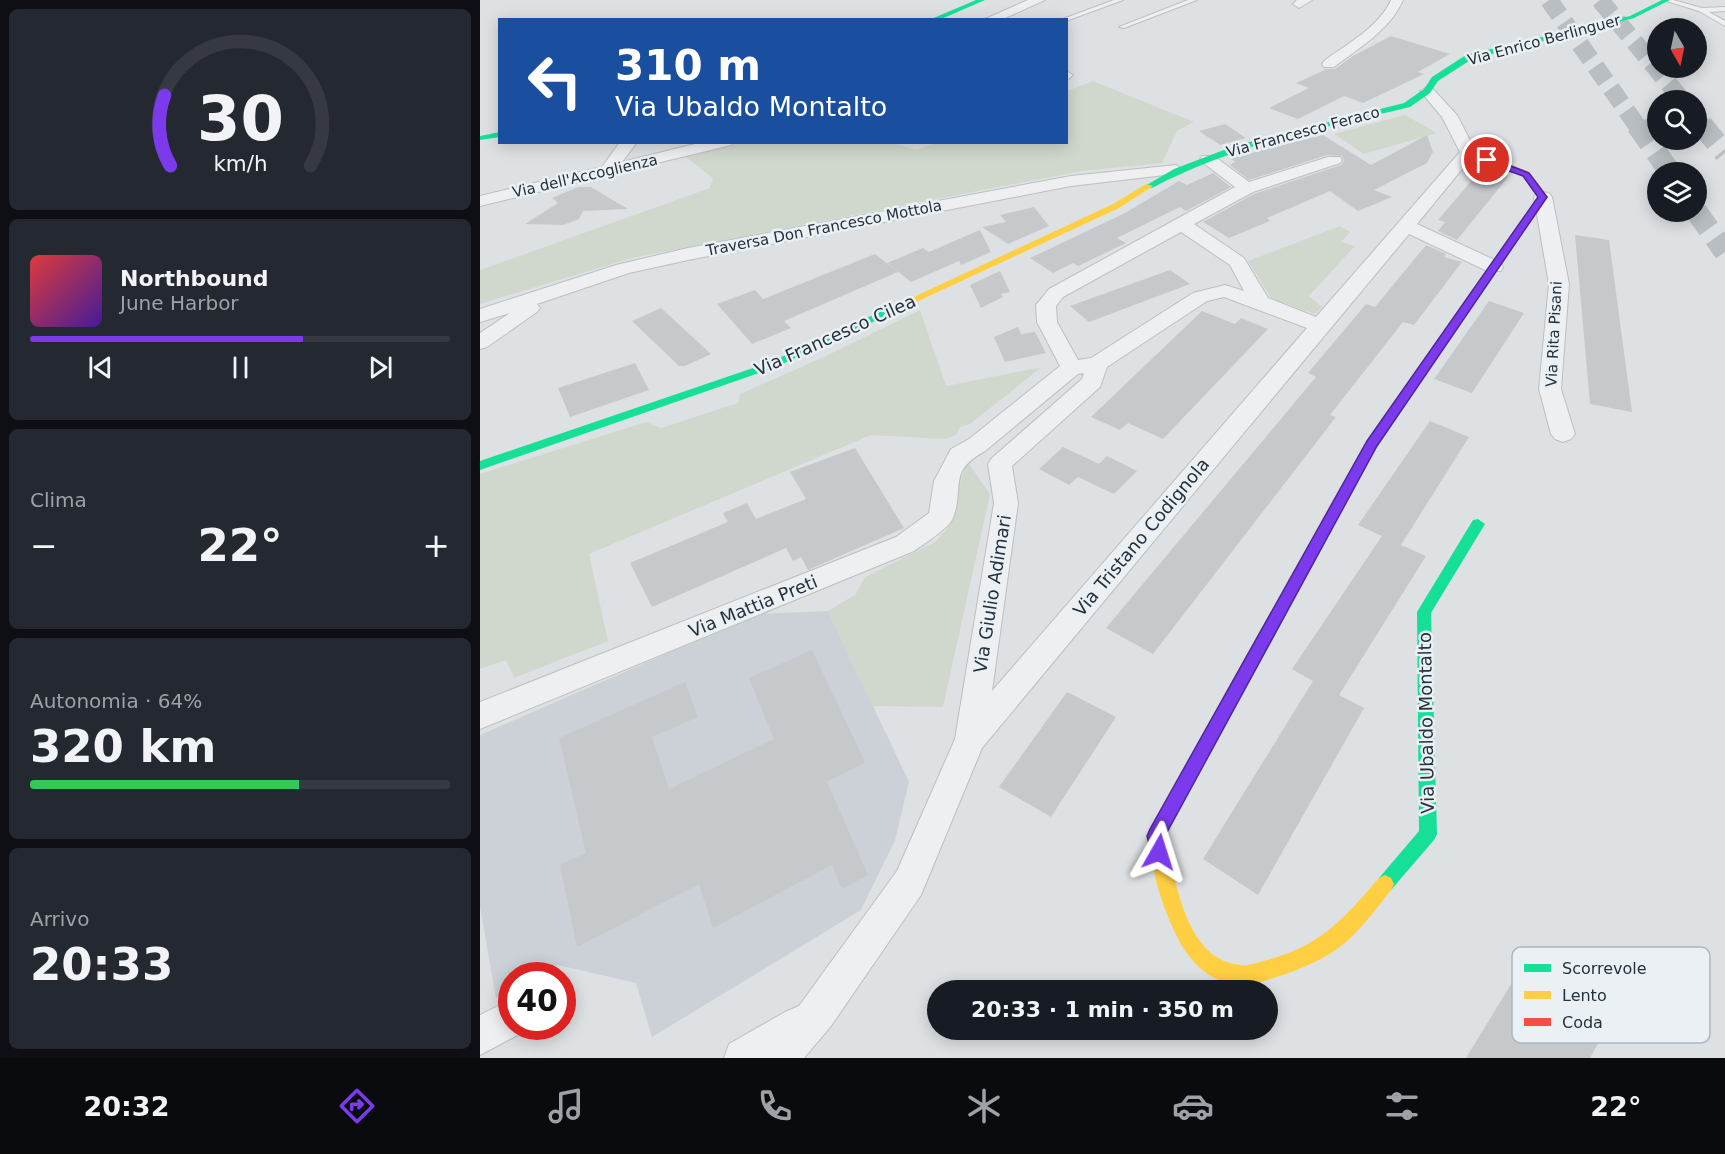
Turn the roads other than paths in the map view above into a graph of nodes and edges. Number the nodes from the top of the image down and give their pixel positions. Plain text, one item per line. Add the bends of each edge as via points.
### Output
1 (982, 0) edge
2 (1001, 0) edge
3 (1039, 0) edge
4 (1120, 0) edge
5 (1194, 0) edge
6 (1397, 0) edge
7 (1667, 0) edge
8 (1725, 9) edge
9 (1701, 10) junction
10 (937, 18) edge
11 (956, 18) edge
12 (994, 18) edge
13 (1068, 18) edge
14 (1725, 24) edge
15 (1122, 27) dead end
16 (1329, 64) dead end
17 (1427, 91) junction
18 (498, 127) edge
19 (480, 131) edge
20 (498, 134) edge
21 (480, 138) edge
22 (627, 144) edge
23 (717, 144) edge
24 (1468, 153) junction
25 (1208, 159) junction
26 (1334, 160) dead end
27 (1176, 170) junction
28 (606, 172) junction
29 (1071, 181) junction
30 (1247, 188) junction
31 (1543, 197) junction
32 (480, 201) edge
33 (1116, 206) junction
34 (1182, 224) junction
35 (1407, 226) junction
36 (1494, 267) junction
37 (553, 293) junction
38 (1262, 302) junction
39 (480, 316) edge
40 (1321, 326) junction
41 (480, 343) edge
42 (1072, 368) junction
43 (1095, 373) junction
44 (1563, 434) dead end
45 (977, 446) junction
46 (1000, 465) junction
47 (480, 466) edge
48 (1478, 524) dead end
49 (480, 716) edge
50 (970, 739) junction
51 (819, 1013) junction
52 (498, 1026) edge
53 (480, 1036) edge
54 (743, 1058) edge
55 (779, 1058) edge

1 - 10 main road
2 - 11 main road
3 - 12 street
4 - 13 lane
5 - 15 lane
6 - 16 street via 1396,7 1374,28
7 - 9 lane
7 - 17 main road, Via Enrico Berlinguer via 1632,17 1469,57 1435,79
8 - 9 lane
9 - 14 lane
17 - 24 street via 1449,115
17 - 25 main road, Via Francesco Feraco via 1407,105
18 - 19 main road
20 - 21 main road
22 - 28 street
23 - 28 street, Via dell'Accoglienza
24 - 31 main road via 1526,174
24 - 35 street, Via Tristano Codignola
25 - 27 main road, Via Francesco Feraco
25 - 30 street
26 - 30 street
27 - 29 street, Traversa Don Francesco Mottola
27 - 33 main road, Via Francesco Cilea
28 - 32 street, Via dell'Accoglienza
29 - 33 street via 1108,191
29 - 37 street, Traversa Don Francesco Mottola via 688,254 623,269
30 - 34 street
31 - 36 main road, Via Ubaldo Montalto
31 - 44 street, Via Rita Pisani via 1559,284 1550,389
33 - 47 main road, Via Francesco Cilea via 772,365
34 - 38 street via 1237,262
34 - 42 street via 1056,293 1046,305 1047,322
35 - 36 street
35 - 40 street, Via Tristano Codignola
36 - 48 main road, Via Ubaldo Montalto via 1372,444 1156,836 1176,917 1194,947 1212,965 1242,975 1291,963 1317,951 1339,936 1428,834 1424,612
37 - 39 street, Traversa Don Francesco Mottola
37 - 41 street
38 - 40 street
38 - 43 street via 1225,291 1200,297
40 - 50 street, Via Tristano Codignola
42 - 43 street
42 - 45 street, Via Mattia Preti
43 - 46 street
45 - 46 street
45 - 49 street, Via Mattia Preti via 959,455 946,481 941,517 905,544
46 - 50 street, Via Giulio Adimari via 1006,503
50 - 51 street, Via Tristano Codignola via 909,883
51 - 54 street
51 - 55 street, Via Tristano Codignola
52 - 53 street

